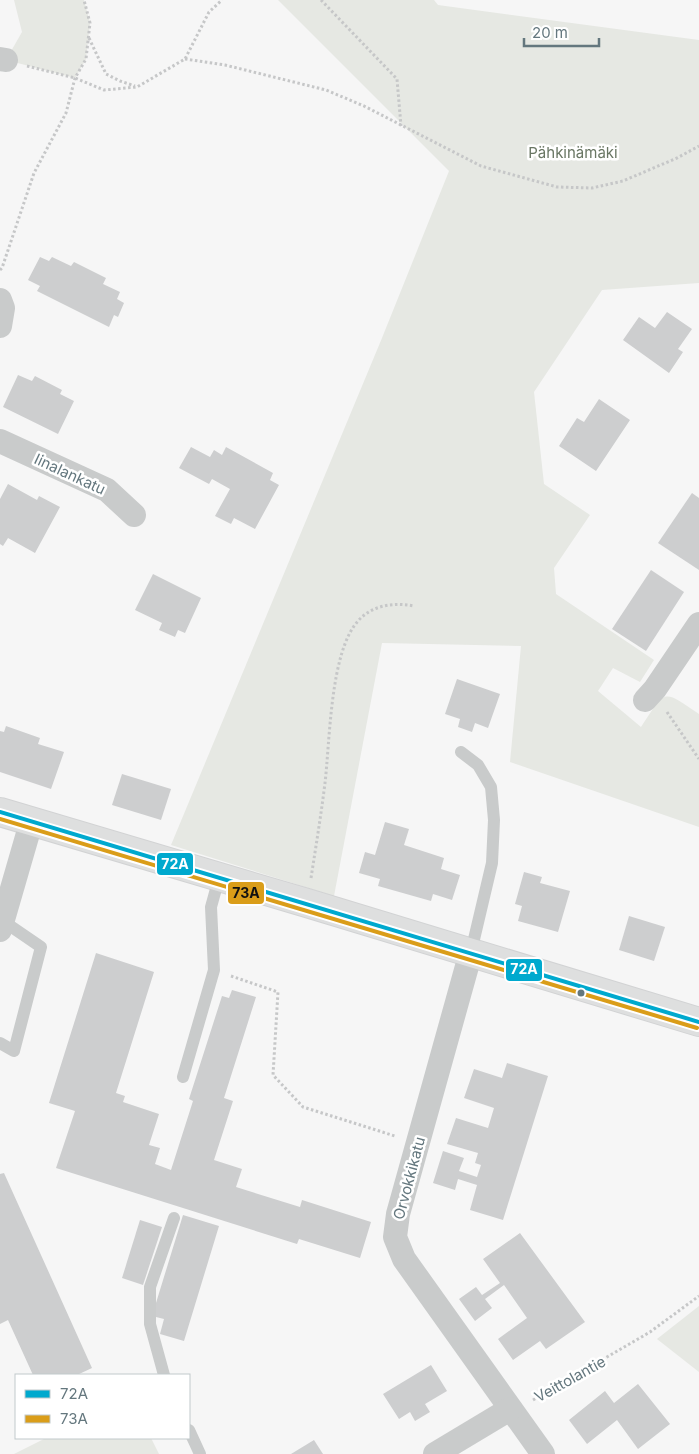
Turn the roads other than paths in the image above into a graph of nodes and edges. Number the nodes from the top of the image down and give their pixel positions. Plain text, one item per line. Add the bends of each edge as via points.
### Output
1 (0, 300) edge
2 (0, 326) edge
3 (0, 441) edge
4 (134, 515) dead end
5 (699, 624) edge
6 (650, 694) road end
7 (461, 752) dead end
8 (0, 812) edge
9 (31, 823) junction
10 (219, 878) junction
11 (1, 925) edge
12 (471, 952) junction
13 (699, 1022) edge
14 (0, 1043) edge
15 (183, 1077) dead end
16 (174, 1218) dead end
17 (164, 1374) edge
18 (510, 1410) junction
19 (190, 1432) edge
20 (200, 1454) edge
21 (435, 1454) edge
22 (544, 1454) edge

1 - 2 street via 3,308
3 - 4 street, Iinalankatu via 108,490
5 - 6 street
7 - 12 lane via 478,764 491,787 494,820 492,862
8 - 9 street
9 - 10 street
9 - 11 street
10 - 12 street
10 - 15 lane via 211,907 214,970
11 - 14 lane via 42,947 14,1051
12 - 13 street
12 - 18 street, Orvokkikatu via 398,1214 395,1237 404,1259
16 - 17 lane via 150,1287 150,1324
18 - 21 street
18 - 22 street, Orvokkikatu
19 - 20 lane

